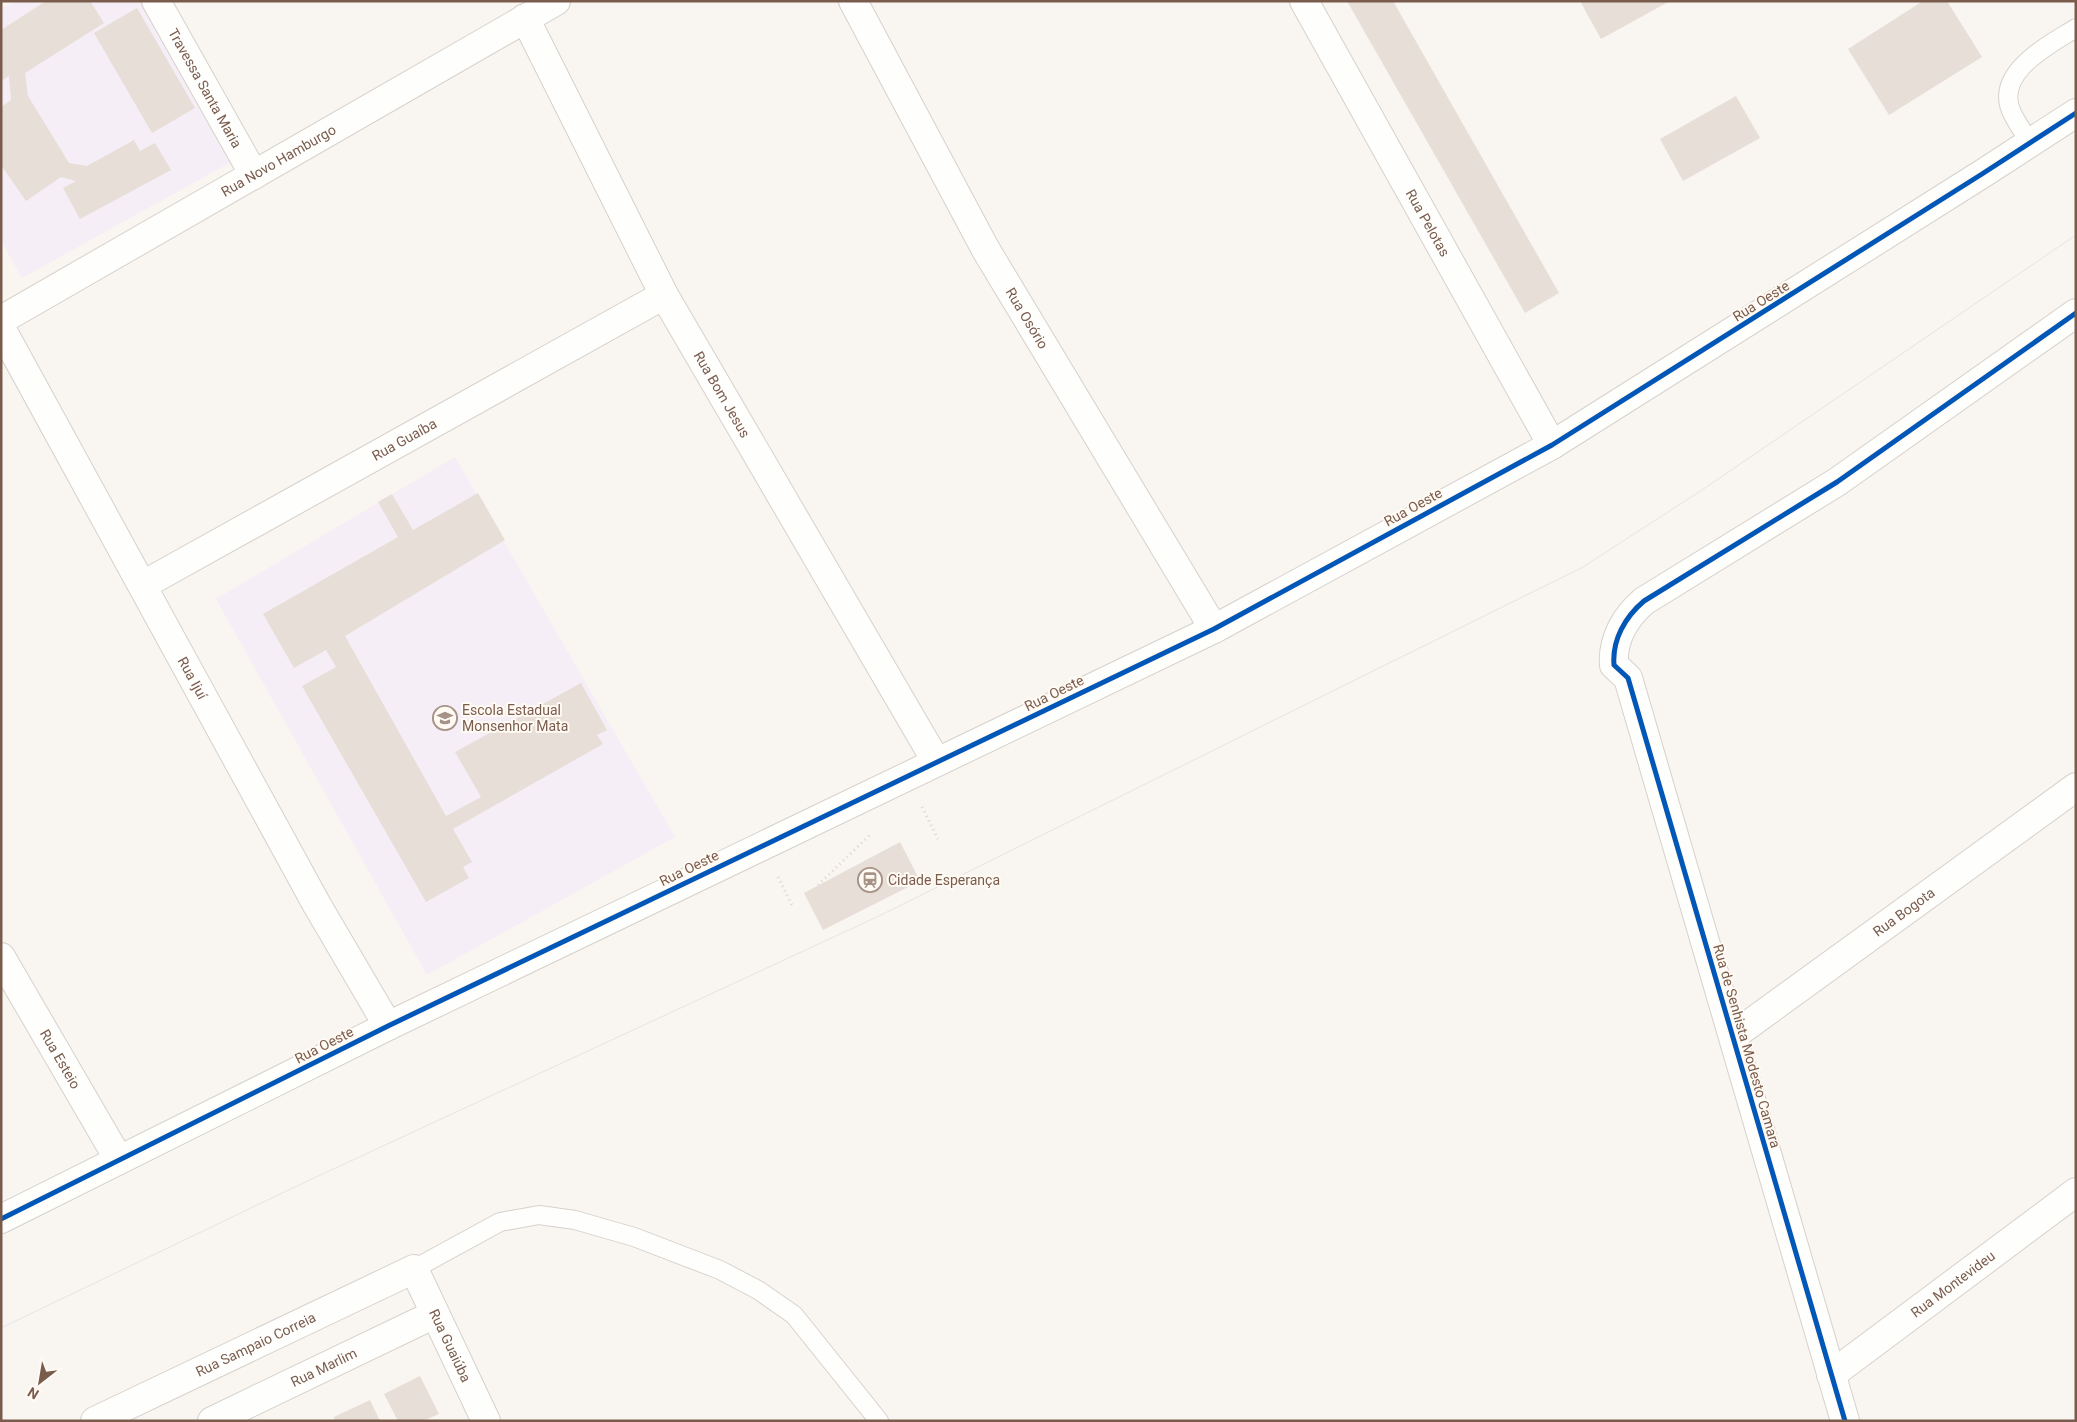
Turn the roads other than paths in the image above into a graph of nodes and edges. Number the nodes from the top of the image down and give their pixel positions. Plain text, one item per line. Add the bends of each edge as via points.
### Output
1 (156, 1) edge
2 (556, 1) edge
3 (853, 1) edge
4 (1304, 1) edge
5 (525, 18) junction
6 (2076, 28) edge
7 (2076, 113) edge
8 (2030, 143) junction
9 (254, 175) junction
10 (664, 295) junction
11 (2076, 313) edge
12 (1, 320) edge
13 (1, 328) edge
14 (1552, 445) junction
15 (144, 585) junction
16 (1214, 628) junction
17 (936, 761) junction
18 (2076, 786) edge
19 (1, 958) edge
20 (388, 1026) junction
21 (1733, 1036) junction
22 (119, 1160) junction
23 (2076, 1192) edge
24 (1, 1219) edge
25 (414, 1269) junction
26 (435, 1314) junction
27 (1831, 1375) junction
28 (96, 1421) edge
29 (212, 1421) edge
30 (486, 1421) edge
31 (879, 1421) edge
32 (1845, 1421) edge

1 - 9 street, Travessa Santa Maria
2 - 5 street, Rua Novo Hamburgo
3 - 16 street, Rua Osório via 986,250
4 - 14 street, Rua Pelotas
5 - 9 street, Rua Novo Hamburgo
5 - 10 street, Rua Bom Jesus
6 - 8 lane via 2023,64 2013,80 2008,96 2011,112
7 - 8 street, Rua Oeste
8 - 14 street, Rua Oeste
9 - 12 street, Rua Novo Hamburgo
10 - 15 street, Rua Guaíba
10 - 17 street, Rua Bom Jesus
11 - 21 street, Rua de Senhista Modesto Camara via 1837,482 1644,601 1619,632 1614,665 1628,678
13 - 15 street, Rua Ijuí
14 - 16 street, Rua Oeste
15 - 20 street, Rua Ijuí
16 - 17 street, Rua Oeste
17 - 20 street, Rua Oeste
18 - 21 street, Rua Bogota
19 - 22 street, Rua Esteio
20 - 22 street, Rua Oeste
21 - 27 street, Rua de Senhista Modesto Camara
22 - 24 street, Rua Oeste
23 - 27 street, Rua Montevideu
25 - 26 street, Rua Guaiúba
25 - 28 street, Rua Sampaio Correia
25 - 31 lane via 500,1222 539,1215 575,1220 634,1238 720,1270 758,1290 794,1315
26 - 29 street, Rua Marlim
26 - 30 street, Rua Guaiúba
27 - 32 street, Rua de Senhista Modesto Camara

